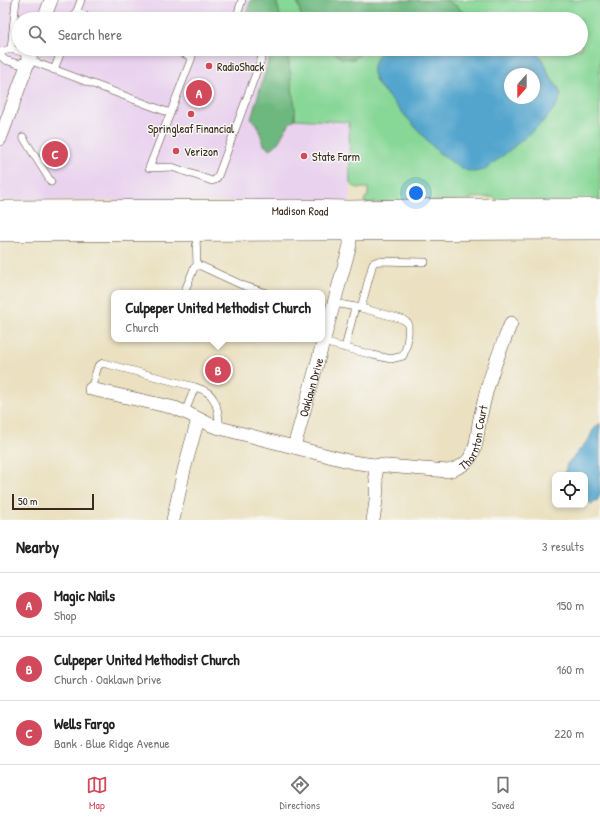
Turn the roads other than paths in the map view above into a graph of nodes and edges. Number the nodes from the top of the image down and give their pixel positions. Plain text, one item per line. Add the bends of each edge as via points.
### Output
1 (16, 0) edge
2 (51, 0) edge
3 (81, 0) edge
4 (242, 0) edge
5 (15, 12) edge
6 (47, 12) edge
7 (76, 12) edge
8 (238, 12) edge
9 (12, 39) edge
10 (11, 49) joint
11 (0, 52) edge
12 (0, 55) edge
13 (30, 56) edge
14 (31, 56) edge
15 (33, 56) edge
16 (59, 56) edge
17 (192, 56) edge
18 (262, 56) edge
19 (54, 70) junction
20 (170, 113) junction
21 (1, 134) edge
22 (23, 137) dead end
23 (50, 182) dead end
24 (600, 209) edge
25 (0, 211) edge
26 (349, 221) junction
27 (600, 229) edge
28 (0, 230) edge
29 (196, 230) junction
30 (425, 262) dead end
31 (197, 266) junction
32 (185, 290) edge
33 (257, 290) edge
34 (331, 307) junction
35 (358, 308) junction
36 (511, 323) dead end
37 (325, 331) edge
38 (325, 340) edge
39 (322, 342) edge
40 (345, 348) junction
41 (195, 387) junction
42 (91, 389) joint
43 (185, 412) junction
44 (198, 419) junction
45 (220, 428) junction
46 (294, 447) junction
47 (374, 465) junction
48 (172, 520) edge
49 (373, 520) edge

1 - 5 lane
2 - 6 street
3 - 7 lane
4 - 8 lane
9 - 10 lane
10 - 11 lane
12 - 13 lane via 5,60 18,64
14 - 21 street
15 - 19 lane
16 - 19 lane
17 - 20 lane
18 - 20 lane via 215,180 172,167 149,168
19 - 20 lane
22 - 23 lane
24 - 26 main road, Madison Road via 461,209
25 - 26 main road, Madison Road via 294,210
26 - 27 main road, Madison Road
26 - 29 main road, Madison Road
26 - 34 street, Oaklawn Drive via 350,245
28 - 29 main road, Madison Road
29 - 31 lane
30 - 35 lane via 373,263
31 - 32 lane
31 - 33 lane
34 - 35 lane
34 - 37 street, Oaklawn Drive
35 - 40 lane
35 - 40 lane via 402,319 408,323 407,348 403,356 391,359
36 - 47 street, Thornton Court via 486,391 475,447 469,460 455,470 448,471
38 - 40 lane
39 - 46 street, Oaklawn Drive
41 - 42 lane via 103,363 98,366
41 - 43 lane
41 - 45 lane via 206,391 214,398
42 - 43 street
43 - 44 street
44 - 45 street
44 - 48 street
45 - 46 street
46 - 47 street
47 - 49 street via 378,492

